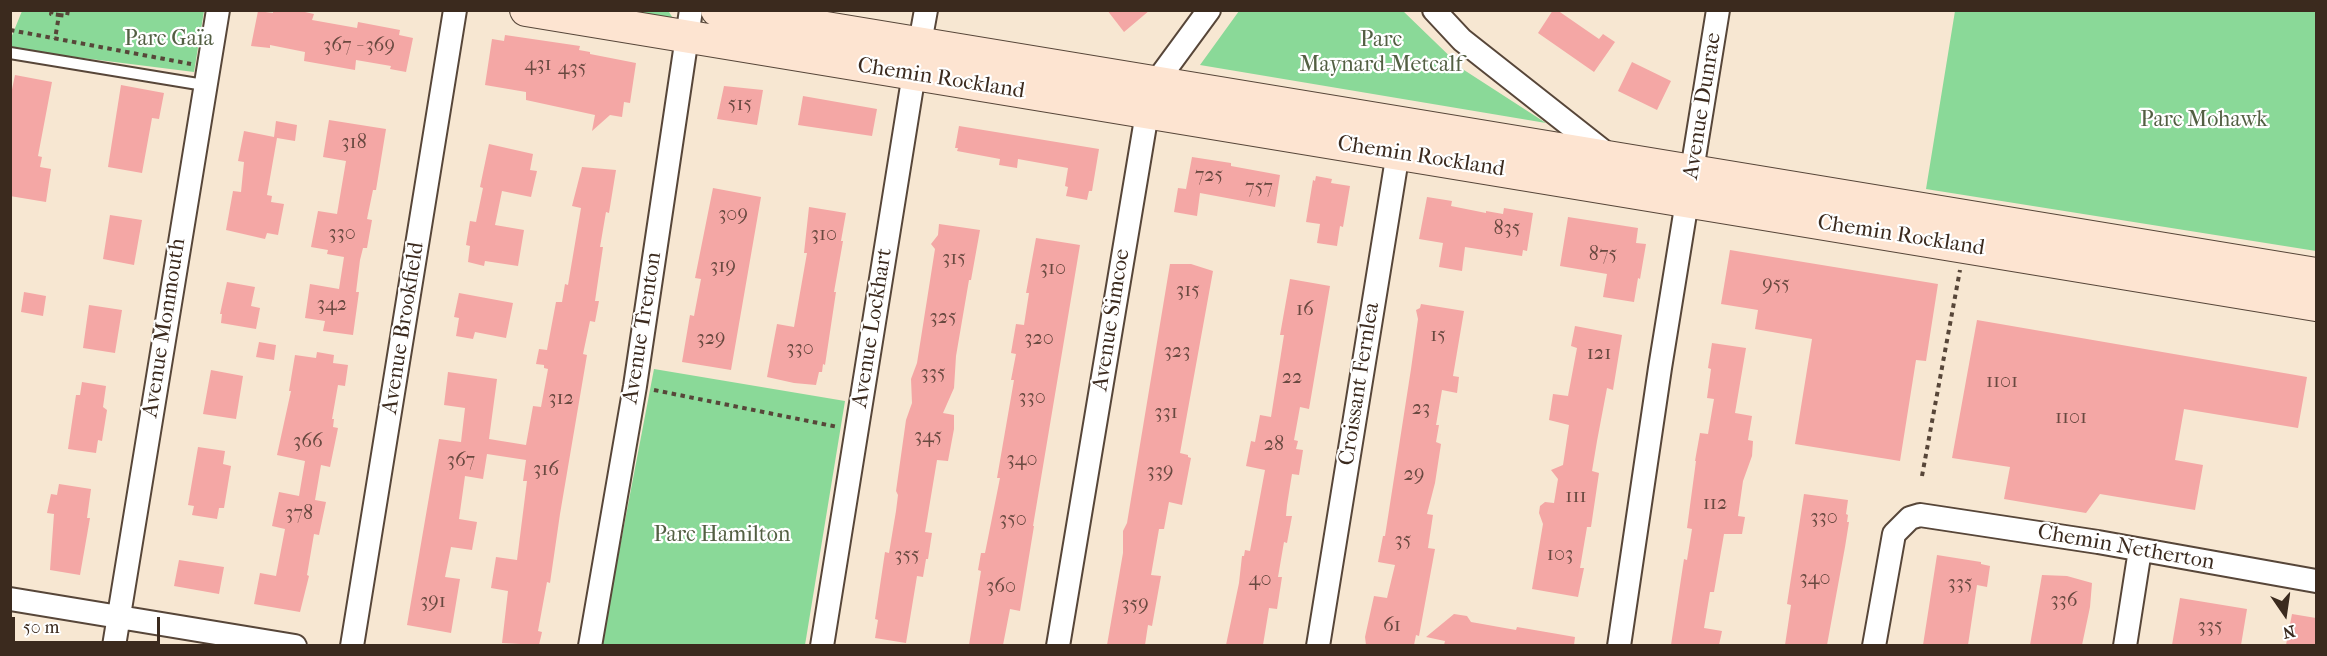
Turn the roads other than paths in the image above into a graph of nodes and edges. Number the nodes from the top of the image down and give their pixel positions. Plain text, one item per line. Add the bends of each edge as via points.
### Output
1 (218, 10) edge
2 (455, 10) edge
3 (525, 10) edge
4 (717, 10) edge
5 (926, 10) edge
6 (1209, 10) edge
7 (1434, 10) edge
8 (1718, 10) edge
9 (689, 24) edge
10 (920, 44) junction
11 (10, 53) edge
12 (914, 74) junction
13 (201, 75) junction
14 (1152, 98) junction
15 (1402, 123) junction
16 (1397, 154) junction
17 (1611, 158) junction
18 (1692, 171) junction
19 (1688, 201) junction
20 (2316, 274) edge
21 (2316, 305) edge
22 (2140, 550) junction
23 (2316, 581) edge
24 (10, 599) edge
25 (119, 616) junction
26 (114, 645) edge
27 (295, 645) edge
28 (352, 645) edge
29 (590, 645) edge
30 (822, 645) edge
31 (1058, 645) edge
32 (1318, 645) edge
33 (1619, 645) edge
34 (1874, 645) edge
35 (2125, 645) edge

1 - 13 street, Avenue Monmouth
2 - 28 street, Avenue Brookfield
3 - 9 street, Chemin Rockland
4 - 10 street, Chemin Rockland
5 - 10 street, Avenue Lockhart
6 - 14 street, Avenue Simcoe
7 - 17 street via 1462,40
8 - 18 street, Avenue Dunrae
9 - 12 street, Chemin Rockland
9 - 29 street, Avenue Trenton
10 - 12 street, Avenue Lockhart
10 - 14 street, Chemin Rockland
11 - 13 lane
12 - 14 street, Chemin Rockland
12 - 30 street, Avenue Lockhart
13 - 25 street, Avenue Monmouth
14 - 15 street, Chemin Rockland
14 - 16 street, Chemin Rockland
14 - 31 street, Avenue Simcoe
15 - 16 street, Croissant Fernlea
15 - 17 street, Chemin Rockland
16 - 19 street, Chemin Rockland
16 - 32 street, Croissant Fernlea
17 - 18 street, Chemin Rockland
18 - 19 street, Avenue Dunrae
18 - 20 street, Chemin Rockland
19 - 21 street, Chemin Rockland
19 - 33 street
22 - 23 street, Chemin Netherton
22 - 34 street, Chemin Netherton via 1936,516 1910,518 1894,534
22 - 35 street
24 - 25 street
25 - 26 street, Avenue Monmouth
25 - 27 street

